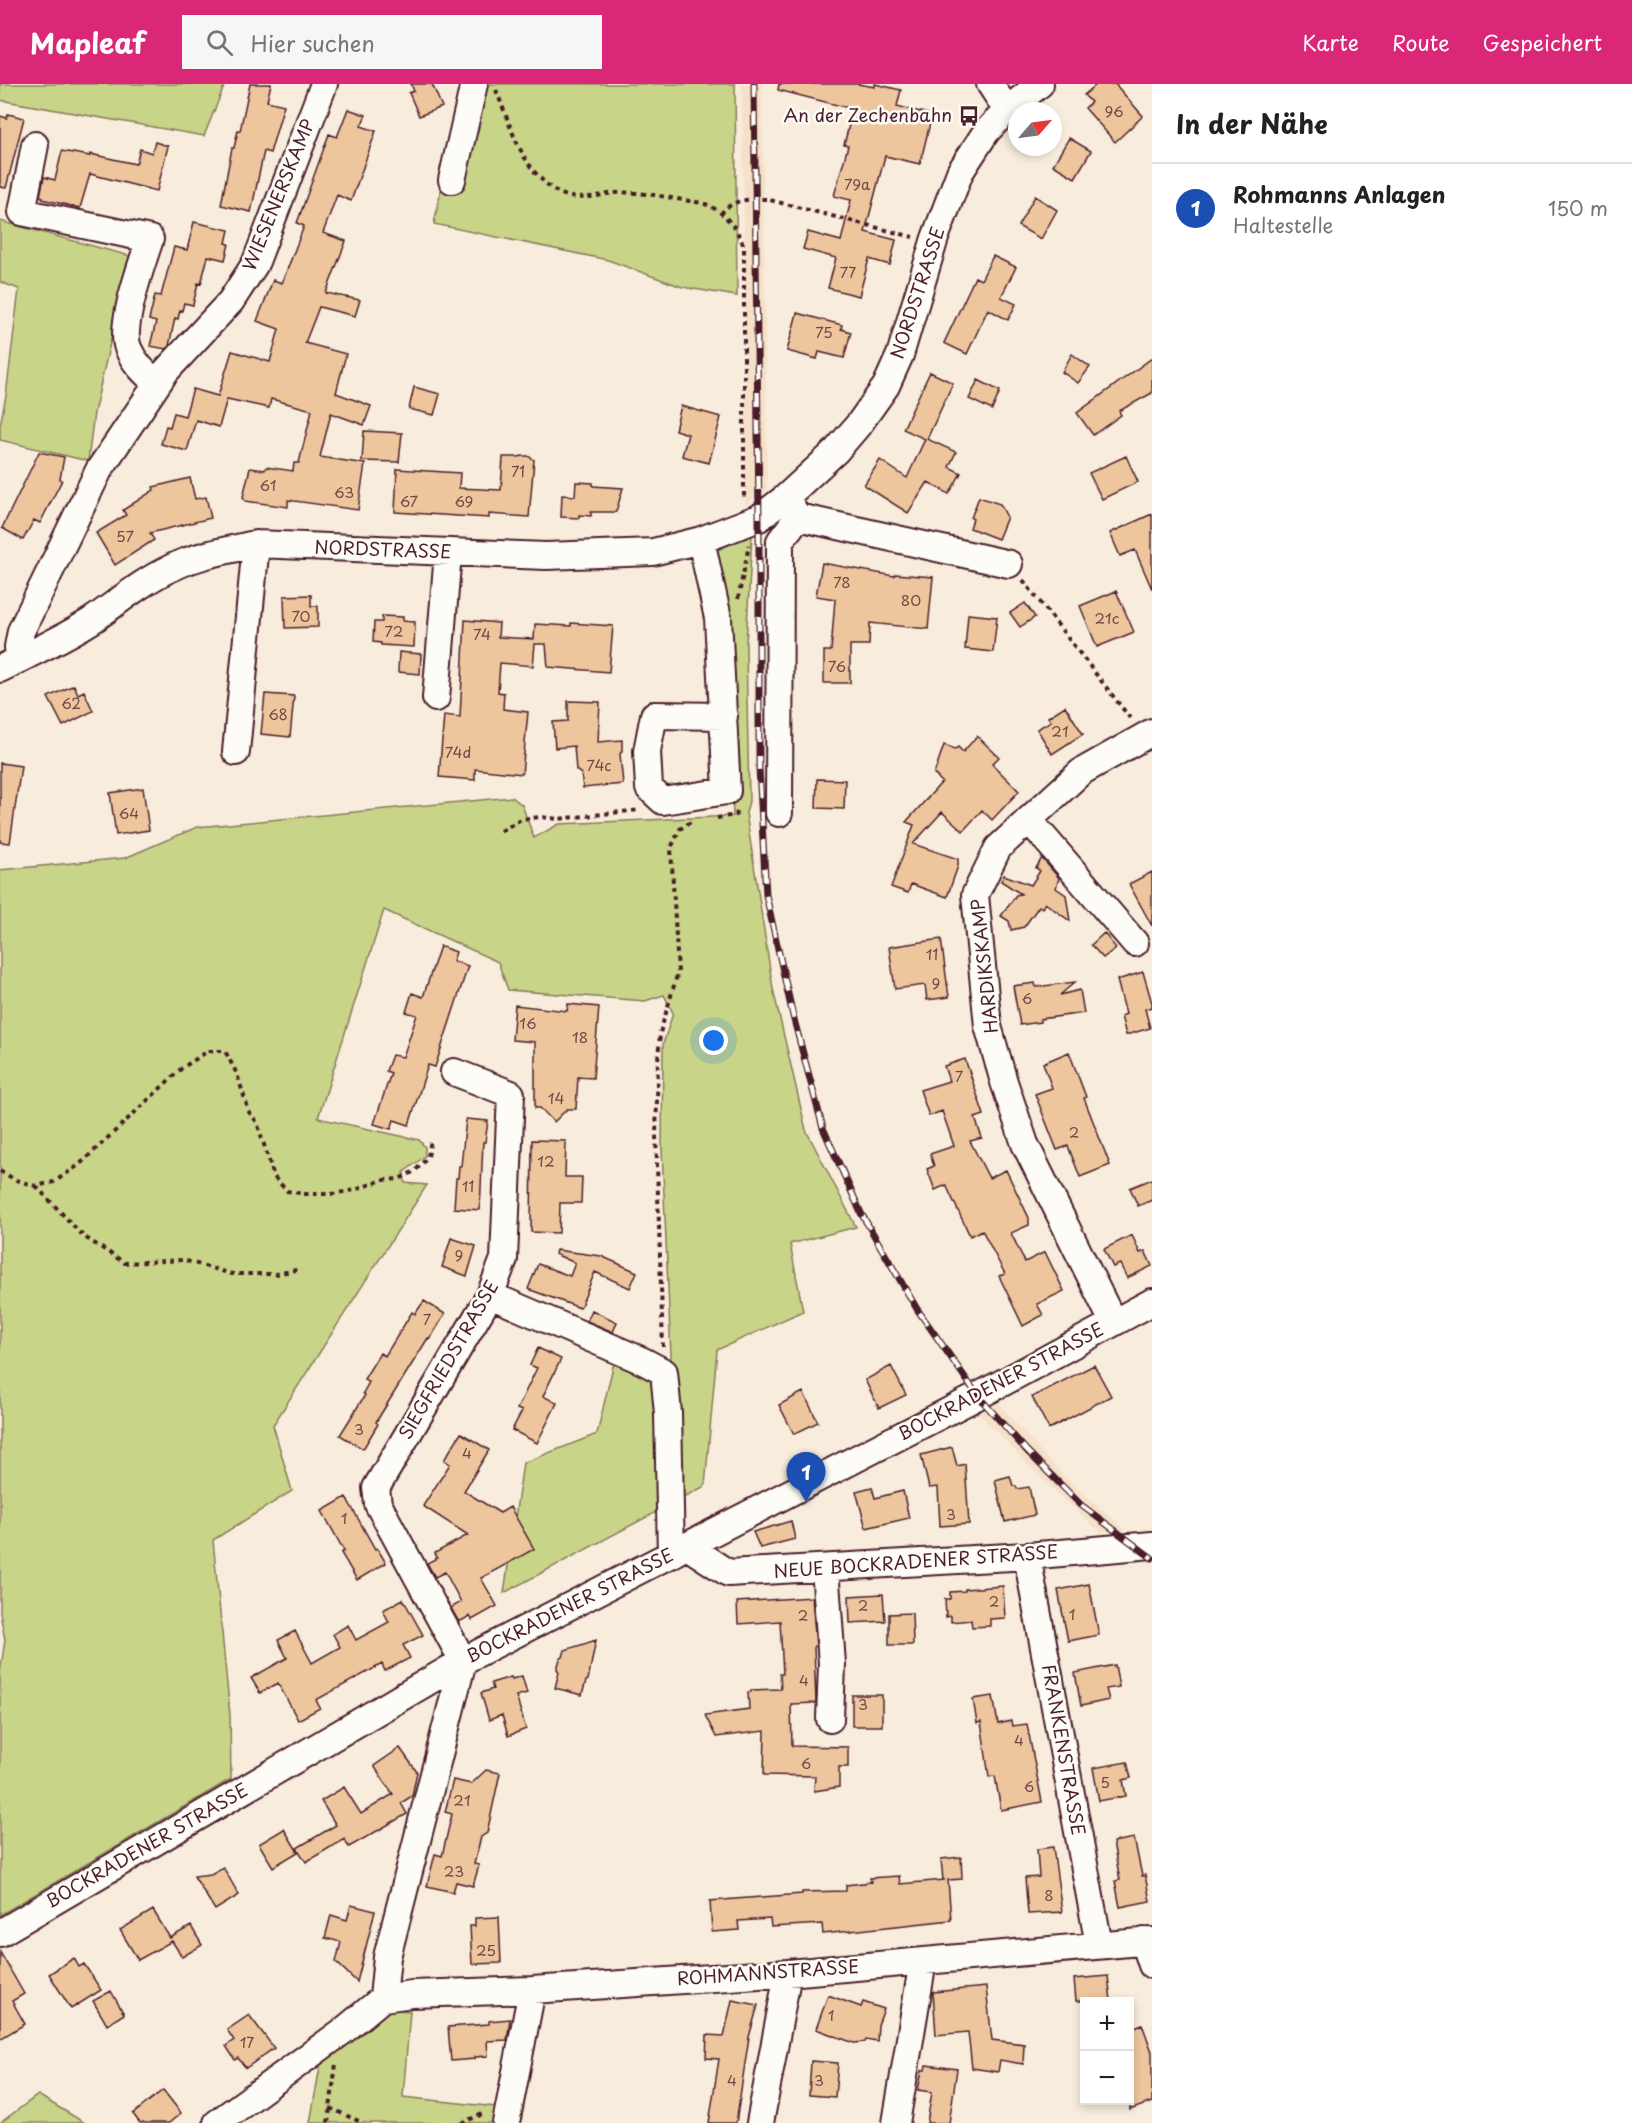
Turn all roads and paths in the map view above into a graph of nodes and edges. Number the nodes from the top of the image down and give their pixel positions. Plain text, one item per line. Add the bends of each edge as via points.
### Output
1 (324, 84) edge
2 (474, 84) edge
3 (493, 84) edge
4 (990, 84) edge
5 (1040, 84) edge
6 (1007, 110) junction
7 (35, 145) dead end
8 (453, 180) dead end
9 (721, 214) junction
10 (934, 242) junction
11 (157, 384) junction
12 (792, 507) junction
13 (744, 523) junction
14 (701, 540) junction
15 (256, 544) junction
16 (448, 553) junction
17 (1009, 564) joint
18 (9, 664) edge
19 (436, 698) dead end
20 (724, 716) junction
21 (1147, 734) edge
22 (236, 752) dead end
23 (663, 801) junction
24 (779, 813) dead end
25 (1029, 820) junction
26 (501, 831) dead end
27 (1136, 943) dead end
28 (658, 1062) dead end
29 (454, 1072) dead end
30 (431, 1138) dead end
31 (0, 1171) edge
32 (36, 1186) junction
33 (301, 1269) dead end
34 (490, 1295) junction
35 (1152, 1302) edge
36 (1113, 1322) junction
37 (664, 1372) junction
38 (1152, 1545) edge
39 (679, 1550) junction
40 (1027, 1556) junction
41 (825, 1568) junction
42 (463, 1661) junction
43 (830, 1719) dead end
44 (0, 1933) edge
45 (1148, 1941) edge
46 (1098, 1945) junction
47 (923, 1961) junction
48 (1152, 1965) edge
49 (788, 1973) junction
50 (532, 1990) junction
51 (383, 1998) junction
52 (336, 2064) dead end
53 (330, 2108) junction
54 (217, 2123) edge
55 (328, 2123) edge
56 (363, 2123) edge
57 (506, 2123) edge
58 (760, 2123) edge
59 (896, 2123) edge

1 - 11 street, WIESENERSKAMP via 255,264 231,302
2 - 8 street
3 - 9 path via 520,152 556,191 588,199 616,193 644,194 705,204
4 - 6 street
5 - 6 street, NORDSTRASSE
6 - 10 street, NORDSTRASSE via 986,132 960,172
7 - 11 street via 22,212 150,239 127,315 127,346 137,365
9 - 10 path via 727,206 746,199 766,199
9 - 13 path via 732,224 744,247
10 - 12 street, NORDSTRASSE via 900,354 885,386
11 - 18 street, WIESENERSKAMP via 99,470 21,631
12 - 13 street, NORDSTRASSE
12 - 17 street
12 - 24 street via 780,541
13 - 14 street, NORDSTRASSE
14 - 16 street, NORDSTRASSE via 654,552 546,556
14 - 20 street via 718,618
15 - 16 street, NORDSTRASSE
15 - 18 street, NORDSTRASSE via 172,567 68,634
15 - 22 street
16 - 19 street
17 - 21 path
20 - 23 street via 727,791
20 - 23 street via 654,716 646,751 649,788
21 - 25 street, HARDIKSKAMP via 1081,772
23 - 26 path via 636,811 521,819
25 - 27 street
25 - 36 street, HARDIKSKAMP via 998,848 975,895 988,1026 1023,1140
28 - 37 path via 656,1135
29 - 34 street, SIEGFRIEDSTRASSE via 511,1094 504,1259
30 - 32 path via 428,1157 399,1179 332,1194 287,1191 274,1177 257,1122 249,1112 225,1052 208,1051 182,1068 79,1165 54,1182
31 - 32 path
32 - 33 path via 83,1236 125,1263 183,1260 232,1274 276,1274
34 - 37 street
34 - 42 street, SIEGFRIEDSTRASSE via 376,1488 378,1504
35 - 36 street, BOCKRADENER STRASSE
36 - 39 street, BOCKRADENER STRASSE
37 - 39 street
38 - 40 street, NEUE BOCKRADENER STRASSE
39 - 41 street, NEUE BOCKRADENER STRASSE via 728,1573
39 - 42 street, BOCKRADENER STRASSE
40 - 41 street, NEUE BOCKRADENER STRASSE
40 - 46 street, FRANKENSTRASSE
41 - 43 street
42 - 44 street, BOCKRADENER STRASSE
42 - 51 street via 387,1957
45 - 46 street, ROHMANNSTRASSE
45 - 48 street
46 - 47 street, ROHMANNSTRASSE
47 - 49 street, ROHMANNSTRASSE
47 - 59 street
49 - 50 street, ROHMANNSTRASSE
49 - 58 street
50 - 51 street, ROHMANNSTRASSE
50 - 57 street
51 - 54 street
52 - 53 path
53 - 55 path
53 - 56 path

